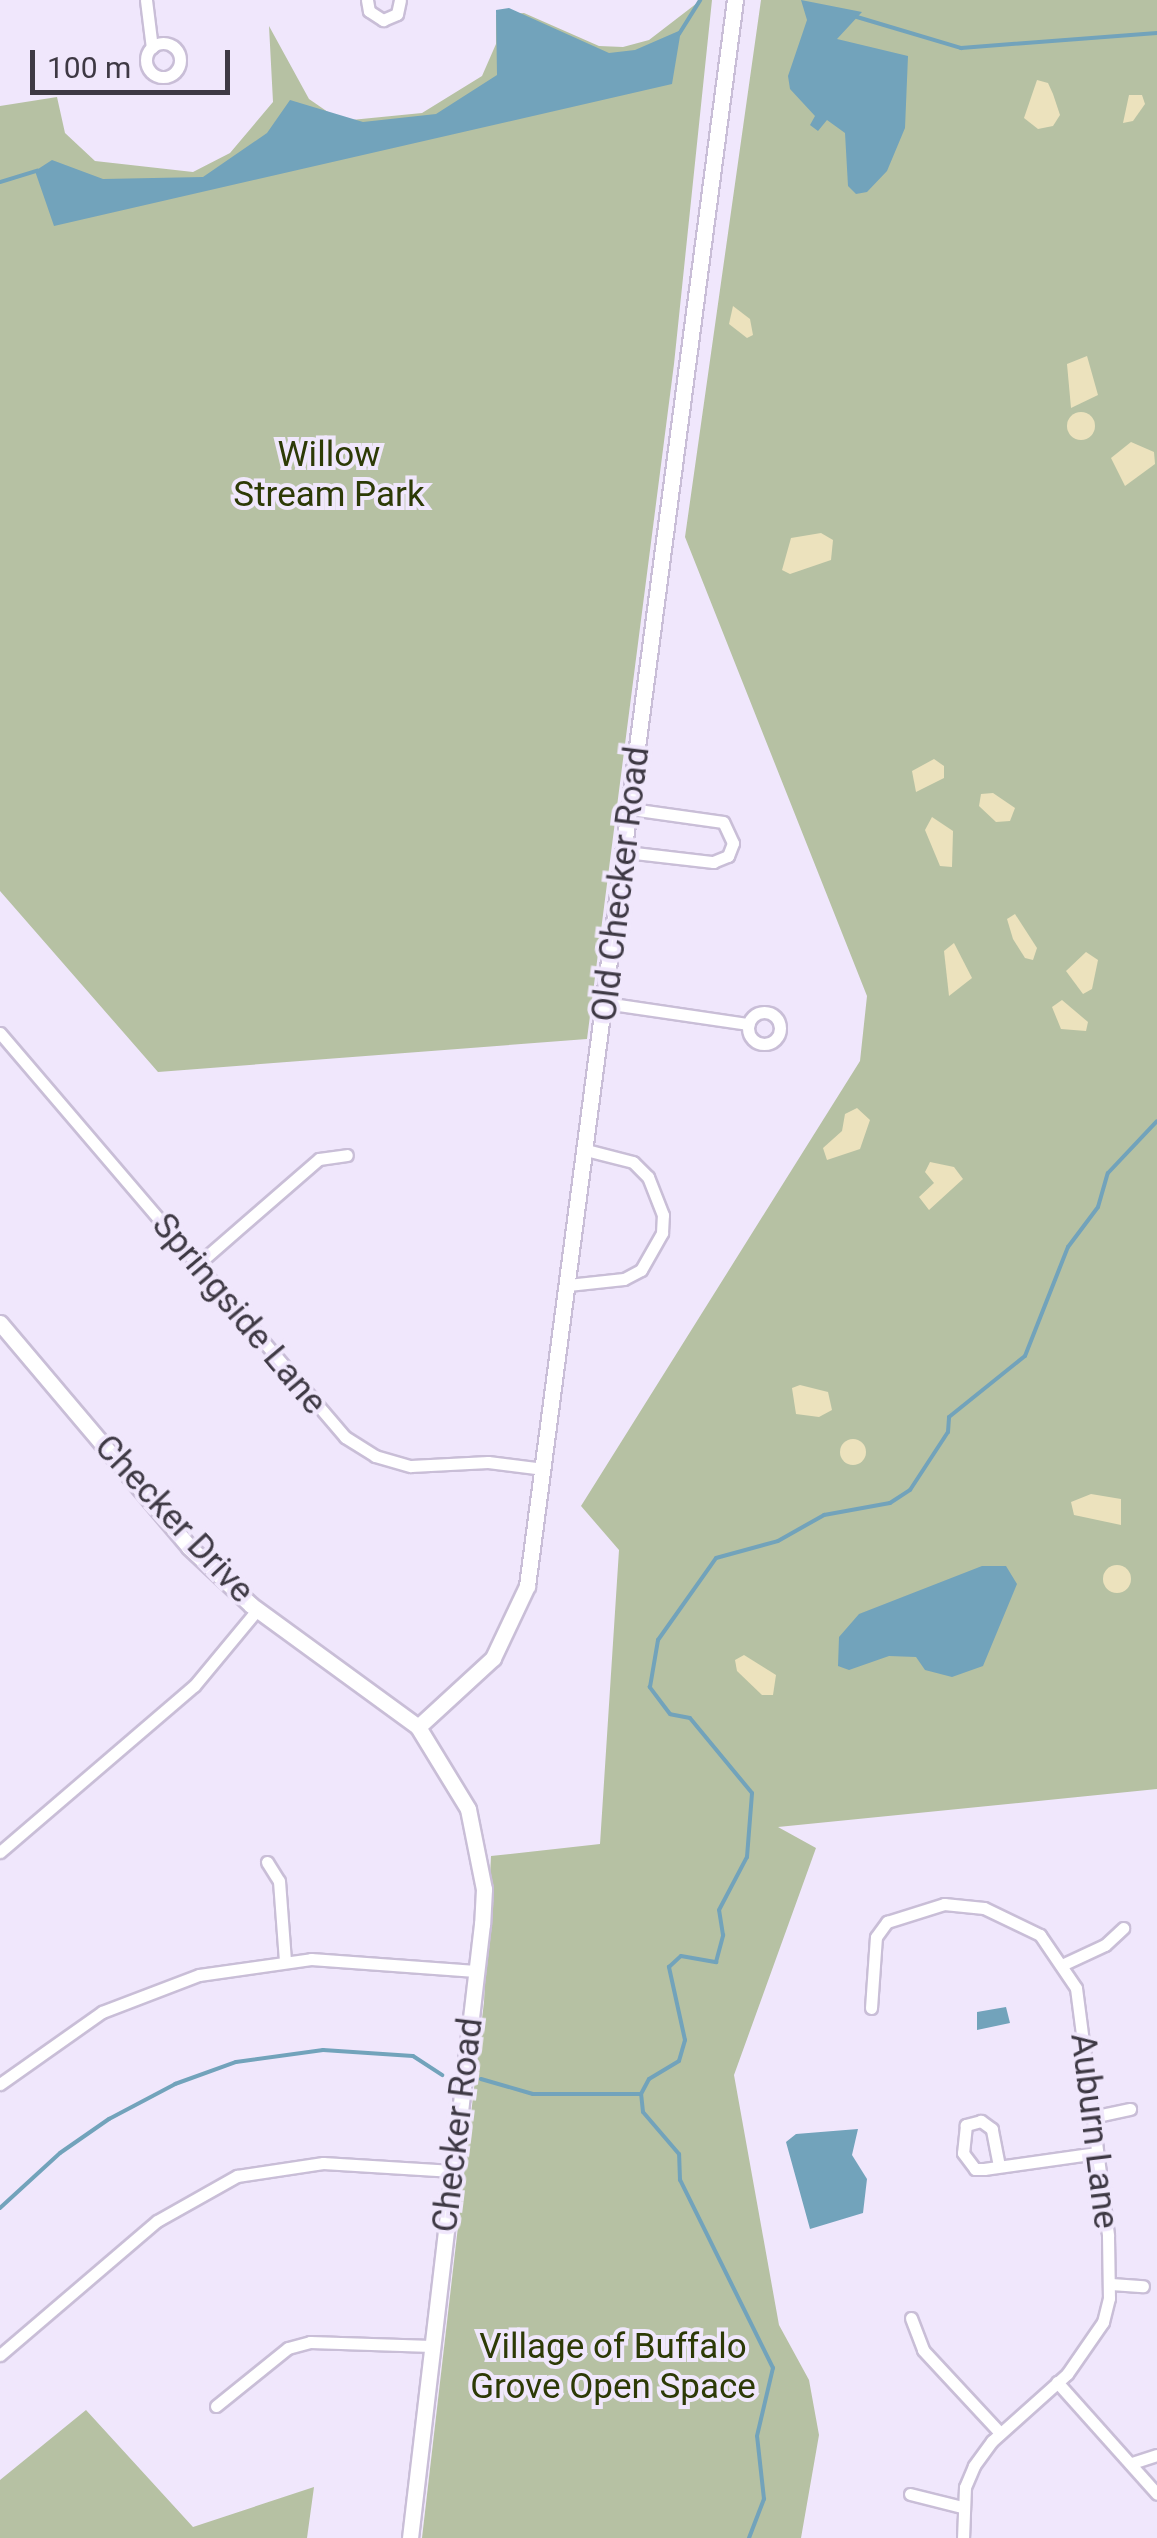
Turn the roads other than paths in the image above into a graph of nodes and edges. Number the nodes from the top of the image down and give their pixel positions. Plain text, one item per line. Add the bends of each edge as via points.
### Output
1 (146, 0) edge
2 (368, 0) edge
3 (400, 0) edge
4 (735, 0) edge
5 (152, 48) dead end
6 (631, 809) junction
7 (626, 852) junction
8 (605, 1002) junction
9 (748, 1024) dead end
10 (0, 1033) edge
11 (586, 1150) junction
12 (347, 1156) dead end
13 (198, 1264) junction
14 (568, 1285) junction
15 (0, 1324) edge
16 (544, 1469) junction
17 (257, 1610) junction
18 (418, 1727) junction
19 (0, 1852) edge
20 (268, 1862) dead end
21 (1123, 1928) dead end
22 (286, 1961) junction
23 (1064, 1964) junction
24 (476, 1972) junction
25 (871, 2008) dead end
26 (0, 2084) edge
27 (1130, 2109) dead end
28 (1092, 2117) junction
29 (1097, 2153) junction
30 (999, 2166) junction
31 (452, 2172) junction
32 (1111, 2284) junction
33 (1144, 2286) dead end
34 (911, 2318) dead end
35 (432, 2346) junction
36 (0, 2356) edge
37 (1057, 2382) junction
38 (216, 2406) dead end
39 (1000, 2433) junction
40 (1157, 2455) edge
41 (1132, 2464) junction
42 (910, 2494) dead end
43 (1157, 2494) edge
44 (962, 2507) junction
45 (410, 2538) edge
46 (963, 2538) edge

1 - 5 street
2 - 3 street via 369,11 383,20 397,14
4 - 6 street, Old Checker Road
6 - 7 street, Old Checker Road
6 - 7 street via 723,822 734,839 730,854 713,862
7 - 8 street, Old Checker Road
8 - 9 street
8 - 11 street, Old Checker Road
10 - 13 street, Springside Lane
11 - 14 street, Old Checker Road
11 - 14 street via 633,1162 648,1177 664,1215 662,1233 641,1270 624,1280
12 - 13 street via 319,1159
13 - 16 street, Springside Lane via 338,1429 375,1456 412,1466 488,1462
14 - 16 street, Old Checker Road
15 - 17 street, Checker Drive via 189,1547
16 - 18 street, Old Checker Road via 519,1615 494,1658
17 - 18 street, Checker Drive
17 - 19 street via 194,1686
18 - 24 street, Checker Road via 456,1781 476,1836 484,1889
20 - 22 street via 279,1881
21 - 23 street via 1105,1945
22 - 24 street
22 - 26 street via 199,1975 102,2012
23 - 25 street, Auburn Lane via 1040,1935 984,1908 913,1909 887,1922 876,1937
23 - 28 street, Auburn Lane via 1076,1988
24 - 31 street, Checker Road
27 - 28 street
28 - 29 street, Auburn Lane
29 - 30 street
29 - 32 street, Auburn Lane
30 - 30 street via 966,2163 966,2125 981,2121 992,2129
31 - 35 street, Checker Road
31 - 36 street via 323,2163 237,2176 157,2221
32 - 33 street
32 - 37 street, Auburn Lane via 1102,2322
34 - 39 street via 922,2350
35 - 38 street via 310,2342 288,2348
35 - 45 street, Checker Road
37 - 39 street, Auburn Lane
37 - 41 street
39 - 44 street, Auburn Lane via 974,2466
40 - 41 street
41 - 43 street
42 - 44 street
44 - 46 street, Auburn Lane

